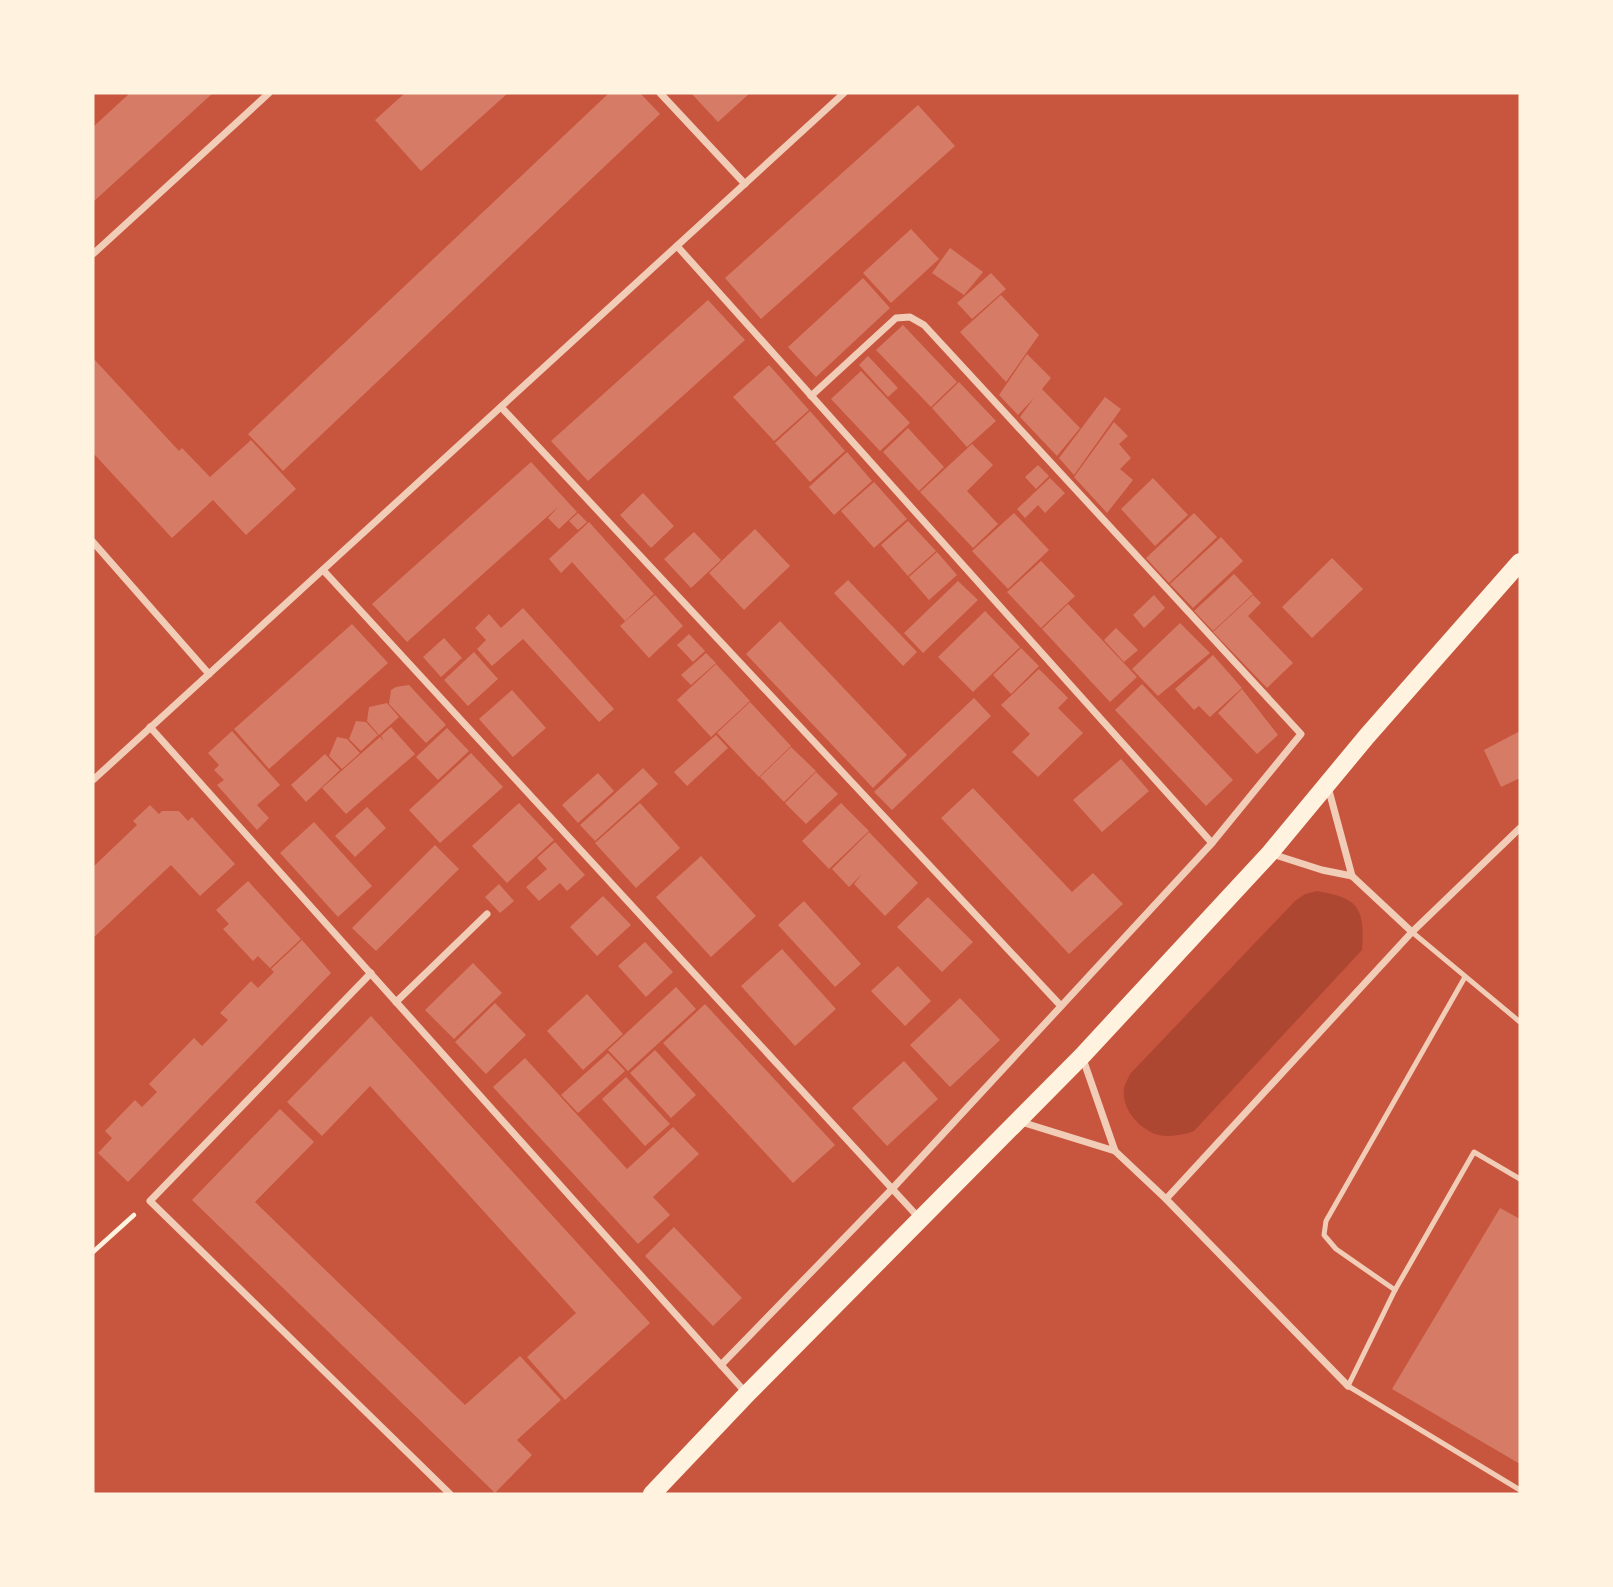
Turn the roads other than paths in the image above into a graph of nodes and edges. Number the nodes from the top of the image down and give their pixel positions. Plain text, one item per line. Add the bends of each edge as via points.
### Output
1 (269, 93) edge
2 (660, 93) edge
3 (844, 93) edge
4 (745, 184) junction
5 (677, 246) junction
6 (93, 254) edge
7 (811, 396) junction
8 (501, 407) junction
9 (93, 542) edge
10 (1520, 562) edge
11 (323, 570) junction
12 (209, 674) junction
13 (150, 727) junction
14 (93, 780) edge
15 (1327, 785) junction
16 (1520, 828) edge
17 (1212, 843) junction
18 (1270, 853) junction
19 (1352, 876) junction
20 (487, 914) dead end
21 (1412, 932) junction
22 (371, 973) junction
23 (1465, 977) junction
24 (397, 1002) junction
25 (1061, 1006) junction
26 (1520, 1021) edge
27 (1082, 1056) junction
28 (1017, 1120) junction
29 (1115, 1151) junction
30 (1520, 1179) edge
31 (892, 1189) junction
32 (1166, 1199) junction
33 (920, 1219) junction
34 (1395, 1290) junction
35 (721, 1365) junction
36 (1348, 1386) junction
37 (747, 1394) junction
38 (1520, 1490) edge
39 (450, 1494) edge
40 (652, 1494) edge

1 - 6 street
2 - 4 street
3 - 4 street
4 - 5 street
5 - 7 street
5 - 8 street
7 - 17 street
7 - 17 street via 896,318 910,317 924,325 1301,734
8 - 11 street
8 - 25 street
9 - 12 street
10 - 15 main road
11 - 12 street
11 - 31 street
12 - 13 street
13 - 14 street
13 - 22 street
15 - 18 main road
15 - 19 street
16 - 21 street
17 - 25 street
18 - 19 street
18 - 27 main road
19 - 21 street
20 - 24 street
21 - 23 lane
21 - 32 street
22 - 24 street
22 - 39 street via 150,1201
23 - 26 lane
23 - 34 lane via 1326,1221 1324,1235 1336,1249
24 - 35 street
25 - 31 street
27 - 28 main road
27 - 29 street
28 - 29 street
28 - 33 main road
29 - 32 street
30 - 34 lane via 1474,1152
31 - 33 street
31 - 35 street
32 - 36 street
33 - 37 main road
34 - 36 lane
35 - 37 street
36 - 38 lane
37 - 40 main road

